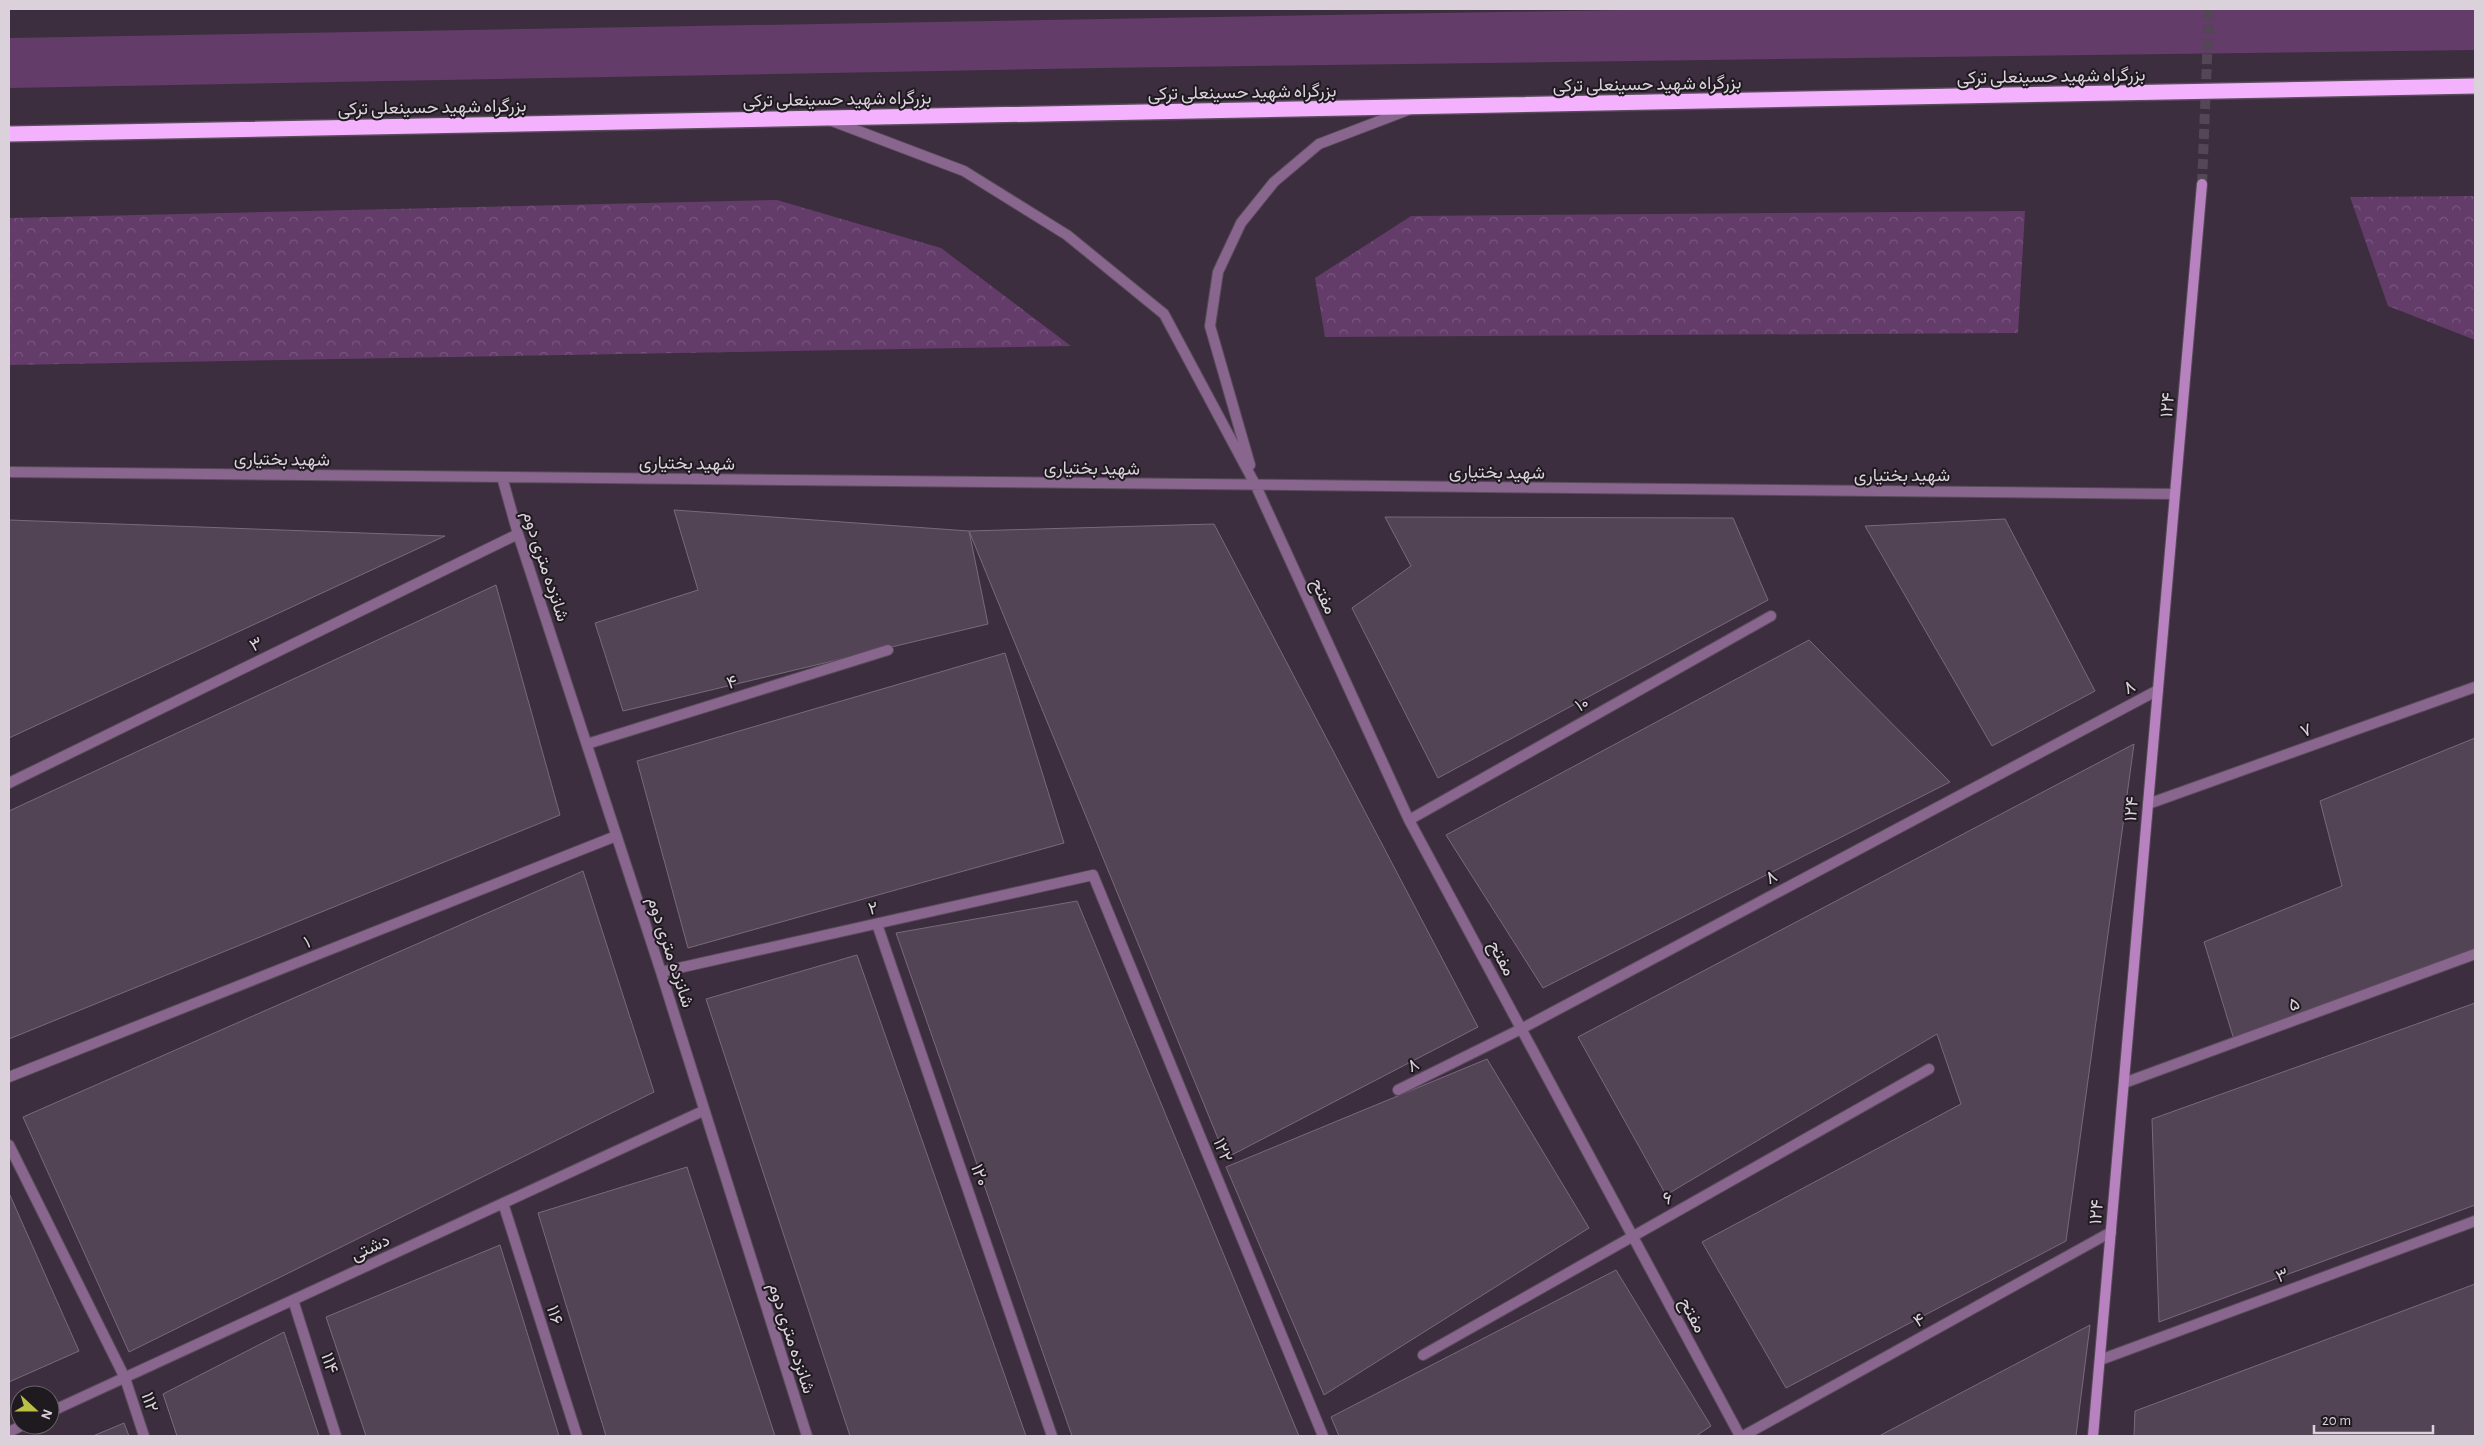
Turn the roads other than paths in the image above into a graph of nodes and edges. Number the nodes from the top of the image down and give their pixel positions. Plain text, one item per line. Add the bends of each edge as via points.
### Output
1 (2475, 86) edge
2 (1416, 107) junction
3 (826, 118) junction
4 (9, 134) edge
5 (2202, 184) tunnel mouth
6 (9, 472) edge
7 (502, 478) junction
8 (1256, 486) junction
9 (2176, 494) junction
10 (518, 534) junction
11 (1771, 616) dead end
12 (888, 650) dead end
13 (2475, 687) edge
14 (2158, 690) junction
15 (587, 744) junction
16 (9, 783) edge
17 (2148, 804) junction
18 (1409, 820) junction
19 (616, 836) junction
20 (1093, 875) joint
21 (877, 924) junction
22 (2475, 954) edge
23 (661, 972) junction
24 (1521, 1029) junction
25 (1929, 1070) dead end
26 (9, 1077) edge
27 (2124, 1083) junction
28 (1398, 1090) dead end
29 (703, 1110) junction
30 (9, 1145) edge
31 (503, 1203) junction
32 (2475, 1220) edge
33 (2111, 1232) junction
34 (1633, 1237) junction
35 (293, 1300) junction
36 (1423, 1355) dead end
37 (2100, 1360) junction
38 (125, 1378) junction
39 (60, 1407) edge
40 (144, 1436) edge
41 (336, 1436) edge
42 (576, 1436) edge
43 (807, 1436) edge
44 (1052, 1436) edge
45 (1323, 1436) edge
46 (1741, 1436) edge
47 (2093, 1436) edge

1 - 2 highway, بزرگراه شهید حسینعلی ترکی
2 - 3 highway, بزرگراه شهید حسینعلی ترکی
2 - 8 street via 1319,144 1274,182 1240,224 1218,272 1210,326
3 - 4 highway, بزرگراه شهید حسینعلی ترکی
3 - 8 street via 964,171 1067,235 1164,314
5 - 9 street, ۱۲۴
6 - 7 street, شهید بختیاری
7 - 8 street, شهید بختیاری
7 - 10 street, شانزده متری دوم
8 - 9 street, شهید بختیاری
8 - 18 street, مفتح
9 - 14 street, ۱۲۴
10 - 15 street, شانزده متری دوم
10 - 16 street, ۳
11 - 18 street, ۱۰
12 - 15 street, ۴
13 - 17 street, ۷
14 - 17 street, ۱۲۴
14 - 24 street, ۸
15 - 19 street, شانزده متری دوم
17 - 27 street, ۱۲۴
18 - 24 street, مفتح
19 - 23 street, شانزده متری دوم
19 - 26 street, ۱
20 - 21 street, ۲
20 - 45 street, ۱۲۲
21 - 23 street, ۲
21 - 44 street, ۱۲۰
22 - 27 street, ۵
23 - 29 street, شانزده متری دوم
24 - 28 street, ۸
24 - 34 street, مفتح
25 - 34 street, ۶
27 - 33 street, ۱۲۴
29 - 31 street, دشتی
29 - 43 street, شانزده متری دوم
30 - 38 street, ۱۱۲
31 - 35 street, دشتی
31 - 42 street, ۱۱۶
32 - 37 street, ۳
33 - 37 street, ۱۲۴
33 - 46 street, ۴
34 - 36 street, ۶
34 - 46 street, مفتح
35 - 38 street, دشتی
35 - 41 street, ۱۱۴
37 - 47 street, ۱۲۴
38 - 39 street, دشتی
38 - 40 street, ۱۱۲

